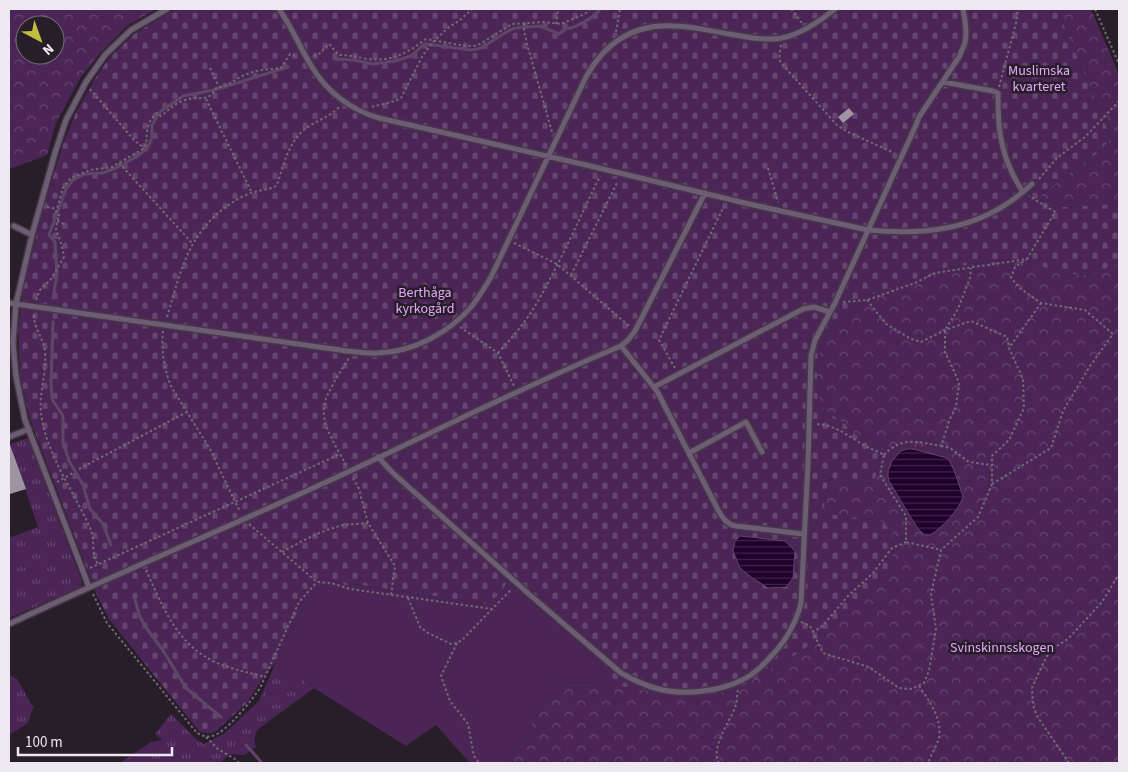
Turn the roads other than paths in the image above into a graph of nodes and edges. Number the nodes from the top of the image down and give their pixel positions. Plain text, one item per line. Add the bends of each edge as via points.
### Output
1 (166, 9) edge
2 (280, 9) edge
3 (835, 9) edge
4 (963, 9) edge
5 (943, 82) junction
6 (548, 157) junction
7 (1032, 184) road end
8 (1023, 192) junction
9 (705, 193) junction
10 (14, 226) dead end
11 (868, 230) junction
12 (32, 234) junction
13 (9, 303) edge
14 (16, 304) junction
15 (830, 312) junction
16 (621, 346) junction
17 (654, 387) junction
18 (29, 429) junction
19 (9, 437) edge
20 (762, 452) dead end
21 (689, 453) junction
22 (378, 457) junction
23 (803, 534) junction
24 (89, 587) junction
25 (9, 624) edge

1 - 12 lane via 131,30 105,55 85,83 66,120
2 - 6 lane via 323,83 361,112
3 - 6 lane via 806,29 782,38 749,38 678,26 652,27 624,36 600,56 590,71
4 - 5 lane via 965,43
5 - 8 lane via 998,93 999,132 1007,160
5 - 11 lane via 920,117
6 - 9 lane
6 - 14 lane via 491,277 473,306 433,338 406,349 380,353 352,352
7 - 8 lane
8 - 11 lane via 986,216 953,226 917,231
9 - 11 lane
9 - 16 lane via 635,331
10 - 12 lane
11 - 15 lane
12 - 14 lane
13 - 14 lane
14 - 18 lane via 13,343 16,376
15 - 17 lane via 814,306 804,309
15 - 23 lane via 815,340 811,356
16 - 17 lane
16 - 22 lane
17 - 21 lane
18 - 19 lane
18 - 24 lane
20 - 21 lane via 746,422
21 - 23 lane via 728,523
22 - 23 lane via 616,669 632,680 656,689 677,692 722,687 739,682 767,661 784,641 801,603
22 - 24 lane
24 - 25 lane

